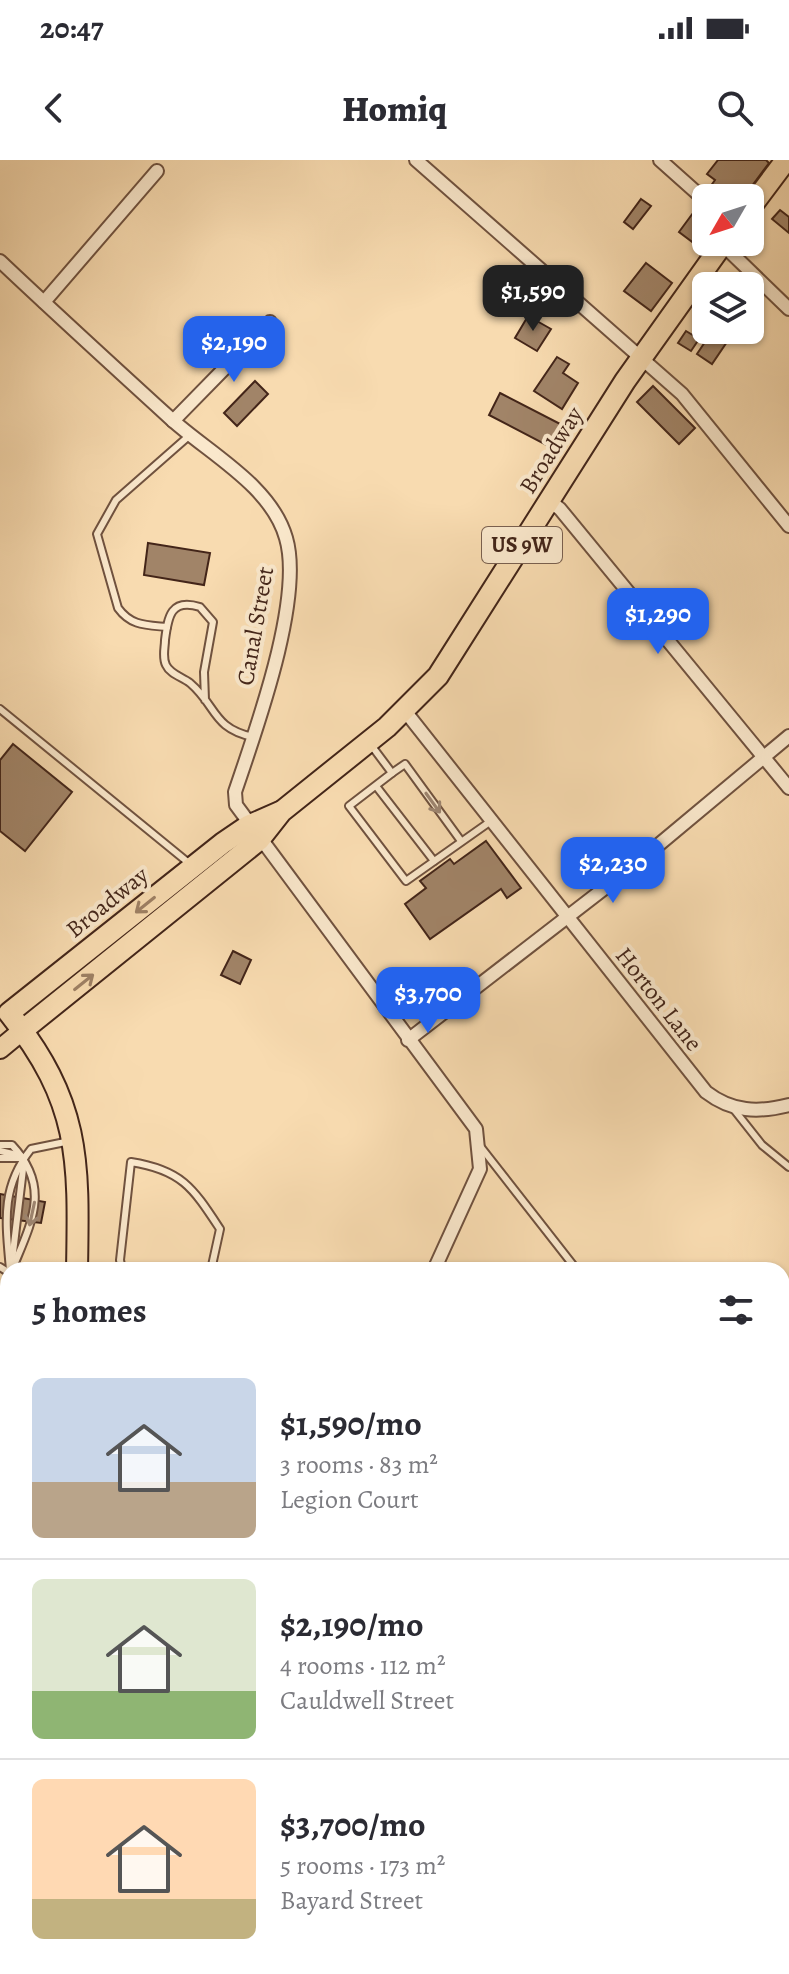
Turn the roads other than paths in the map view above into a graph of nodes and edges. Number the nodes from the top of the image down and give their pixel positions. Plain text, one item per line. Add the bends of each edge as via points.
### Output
1 (416, 160) edge
2 (660, 160) edge
3 (786, 160) edge
4 (157, 171) dead end
5 (692, 189) edge
6 (764, 189) edge
7 (714, 256) edge
8 (736, 256) edge
9 (0, 261) edge
10 (44, 302) junction
11 (789, 309) edge
12 (270, 322) dead end
13 (641, 356) junction
14 (173, 421) junction
15 (190, 435) junction
16 (550, 501) junction
17 (789, 526) edge
18 (167, 627) junction
19 (205, 700) junction
20 (0, 709) edge
21 (405, 711) junction
22 (789, 736) edge
23 (253, 737) junction
24 (369, 742) junction
25 (764, 757) junction
26 (392, 773) junction
27 (376, 786) junction
28 (789, 788) edge
29 (491, 821) junction
30 (254, 833) junction
31 (461, 841) junction
32 (434, 861) junction
33 (193, 867) junction
34 (567, 918) junction
35 (3, 1013) edge
36 (23, 1030) junction
37 (408, 1040) junction
38 (0, 1049) edge
39 (789, 1105) edge
40 (732, 1107) junction
41 (74, 1140) junction
42 (0, 1145) edge
43 (480, 1146) junction
44 (0, 1151) edge
45 (0, 1158) edge
46 (24, 1158) junction
47 (789, 1167) edge
48 (9, 1262) edge
49 (11, 1262) edge
50 (14, 1262) edge
51 (79, 1262) edge
52 (120, 1262) edge
53 (213, 1262) edge
54 (438, 1262) edge
55 (571, 1262) edge

1 - 13 street
2 - 5 street
3 - 6 highway
4 - 10 street
7 - 13 highway, Broadway / US 9W
8 - 11 street
9 - 10 street, Canal Street
10 - 14 street, Canal Street
12 - 14 street
13 - 16 highway, Broadway / US 9W
13 - 17 street via 724,442
14 - 15 street, Canal Street
15 - 18 lane via 116,500 97,534 118,608 142,625
15 - 23 street, Canal Street via 251,485 286,536 287,599
16 - 21 highway, Broadway / US 9W via 465,638
16 - 25 street
18 - 19 lane via 167,668
18 - 19 lane via 171,610 181,604 209,614 213,622
19 - 23 lane via 225,727
20 - 33 lane
21 - 24 highway, Broadway / US 9W
21 - 29 street, Horton Lane
22 - 25 street
23 - 30 street, Canal Street via 235,792 236,805
24 - 26 lane
24 - 30 highway, Broadway / US 9W
25 - 28 street
25 - 34 street
26 - 27 lane
26 -> 31 lane via 405,764
27 - 32 lane
27 - 32 lane via 349,806 406,881
29 - 31 lane
29 - 34 street, Horton Lane
30 - 33 highway, Broadway / US 9W
36 -> 30 highway, Broadway / US 9W
30 - 37 street, Canal Street
31 - 32 lane
33 -> 35 highway, Broadway / US 9W
34 - 37 street
34 - 40 street, Horton Lane via 692,1078
35 - 36 highway
36 - 38 main road, US 9W
36 - 41 highway via 53,1077
37 - 43 street, Canal Street via 476,1129
39 - 40 street via 760,1111
40 - 47 lane via 762,1145
41 - 46 lane via 31,1149
41 - 51 highway
42 - 46 lane via 12,1145
43 - 54 street via 474,1187
43 - 55 lane
44 - 46 lane
45 - 46 lane
46 - 48 lane via 7,1195
46 - 49 lane
46 -> 50 lane via 37,1185 31,1222
52 - 53 lane via 131,1162 155,1166 191,1186 220,1229

